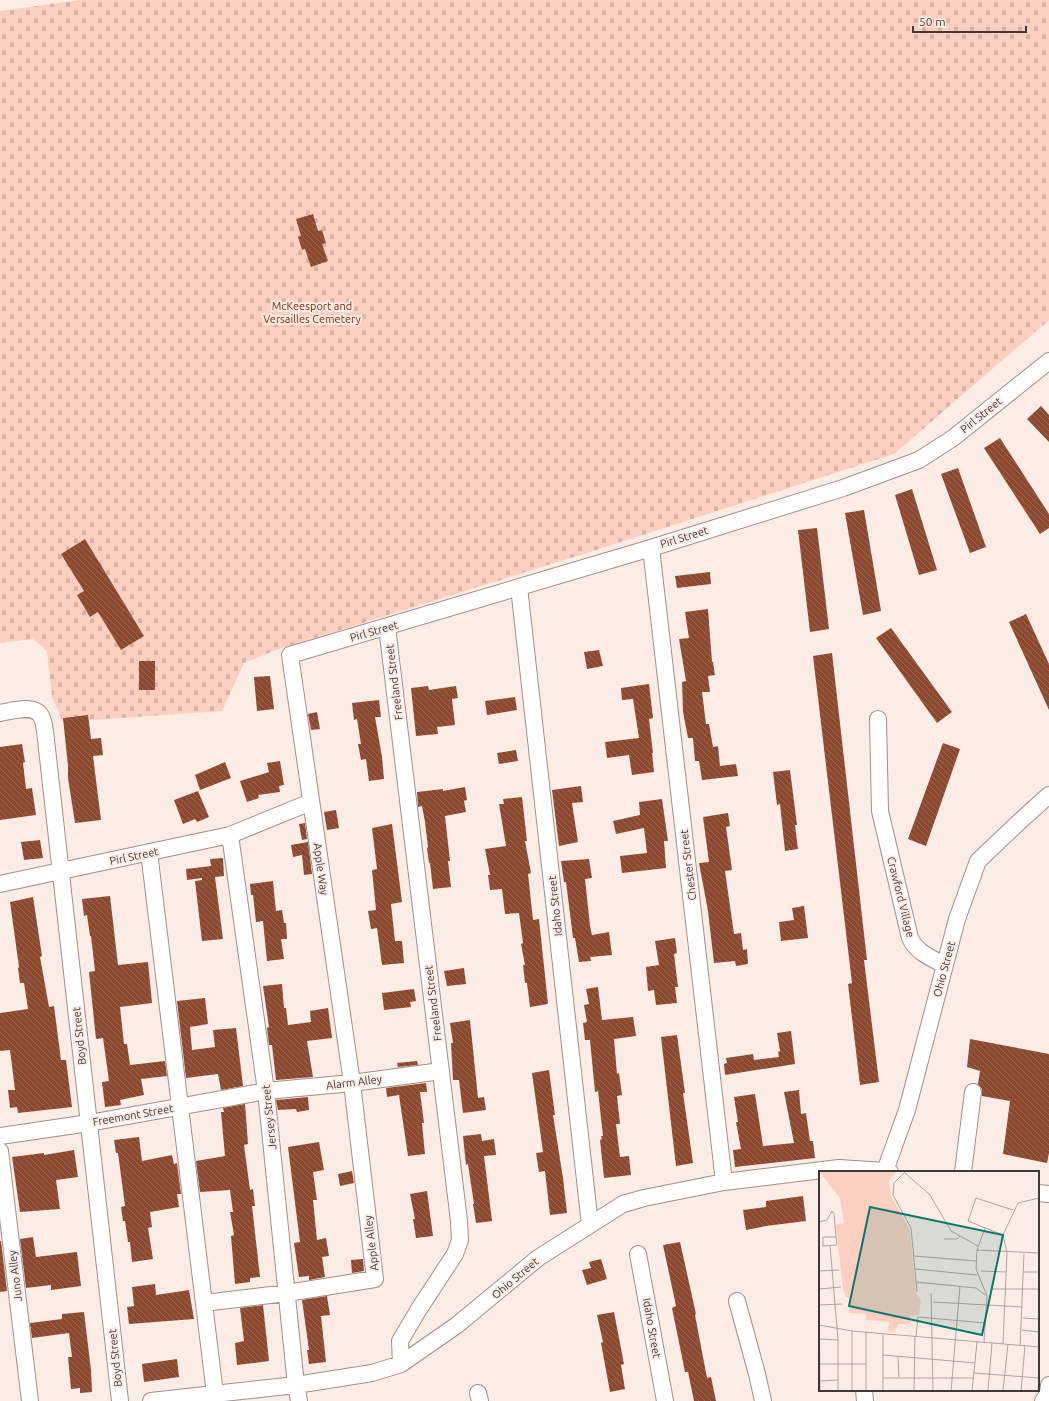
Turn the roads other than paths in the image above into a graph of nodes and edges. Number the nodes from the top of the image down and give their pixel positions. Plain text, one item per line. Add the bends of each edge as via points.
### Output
1 (1049, 361) edge
2 (651, 548) junction
3 (519, 587) junction
4 (387, 627) junction
5 (290, 655) joint
6 (0, 713) edge
7 (878, 719) dead end
8 (1049, 795) edge
9 (311, 802) junction
10 (230, 835) junction
11 (149, 852) junction
12 (61, 872) junction
13 (0, 884) edge
14 (946, 965) junction
15 (441, 1071) junction
16 (352, 1083) junction
17 (266, 1091) junction
18 (973, 1092) dead end
19 (180, 1107) junction
20 (89, 1123) junction
21 (0, 1136) edge
22 (0, 1151) edge
23 (839, 1170) edge
24 (888, 1171) edge
25 (963, 1171) edge
26 (819, 1172) edge
27 (724, 1182) junction
28 (1039, 1193) edge
29 (1049, 1194) edge
30 (590, 1225) junction
31 (638, 1254) dead end
32 (287, 1293) junction
33 (737, 1301) dead end
34 (204, 1302) junction
35 (401, 1364) junction
36 (296, 1385) junction
37 (864, 1391) edge
38 (215, 1394) junction
39 (30, 1401) edge
40 (120, 1401) edge
41 (151, 1401) edge
42 (299, 1401) edge
43 (665, 1401) edge
44 (763, 1401) edge
45 (865, 1401) edge

1 - 2 street, Pirl Street via 952,438 919,460 843,488
2 - 3 street, Pirl Street
2 - 27 street, Chester Street
3 - 4 street, Pirl Street
3 - 30 street, Idaho Street
4 - 5 street, Pirl Street
4 - 15 street, Freeland Street
5 - 9 street, Apple Way
6 - 12 street, Boyd Street via 31,709 42,717
7 - 14 street, Crawford Village via 880,811 910,938 922,953
8 - 14 street, Ohio Street via 978,861 958,919
9 - 10 street, Pirl Street
9 - 16 street, Apple Way
10 - 11 street, Pirl Street
10 - 17 street, Jersey Street
11 - 12 street, Pirl Street
11 - 19 street
12 - 13 street, Pirl Street
12 - 20 street, Boyd Street
14 - 24 street, Ohio Street
15 - 16 street, Alarm Alley
15 - 35 street, Freeland Street via 460,1240 400,1341
16 - 17 street, Alarm Alley
16 - 32 street, Apple Alley via 375,1279
17 - 19 street, Freemont Street
17 - 32 street, Jersey Street
18 - 25 street
19 - 20 street, Freemont Street
19 - 34 street
20 - 21 street, Freemont Street
20 - 40 street, Boyd Street
22 - 39 street, Juno Alley
23 - 24 street, Ohio Street
26 - 27 street, Ohio Street
27 - 30 street, Ohio Street via 623,1204
28 - 29 street
30 - 35 street, Ohio Street via 538,1258 457,1325
31 - 43 street, Idaho Street
32 - 34 street, Apple Alley
32 - 36 street, Jersey Street
33 - 44 street
34 - 38 street
35 - 36 street, Ohio Street via 372,1373
36 - 38 street, Ohio Street
36 - 42 street, Jersey Street
37 - 45 street
38 - 41 street, Ohio Street

